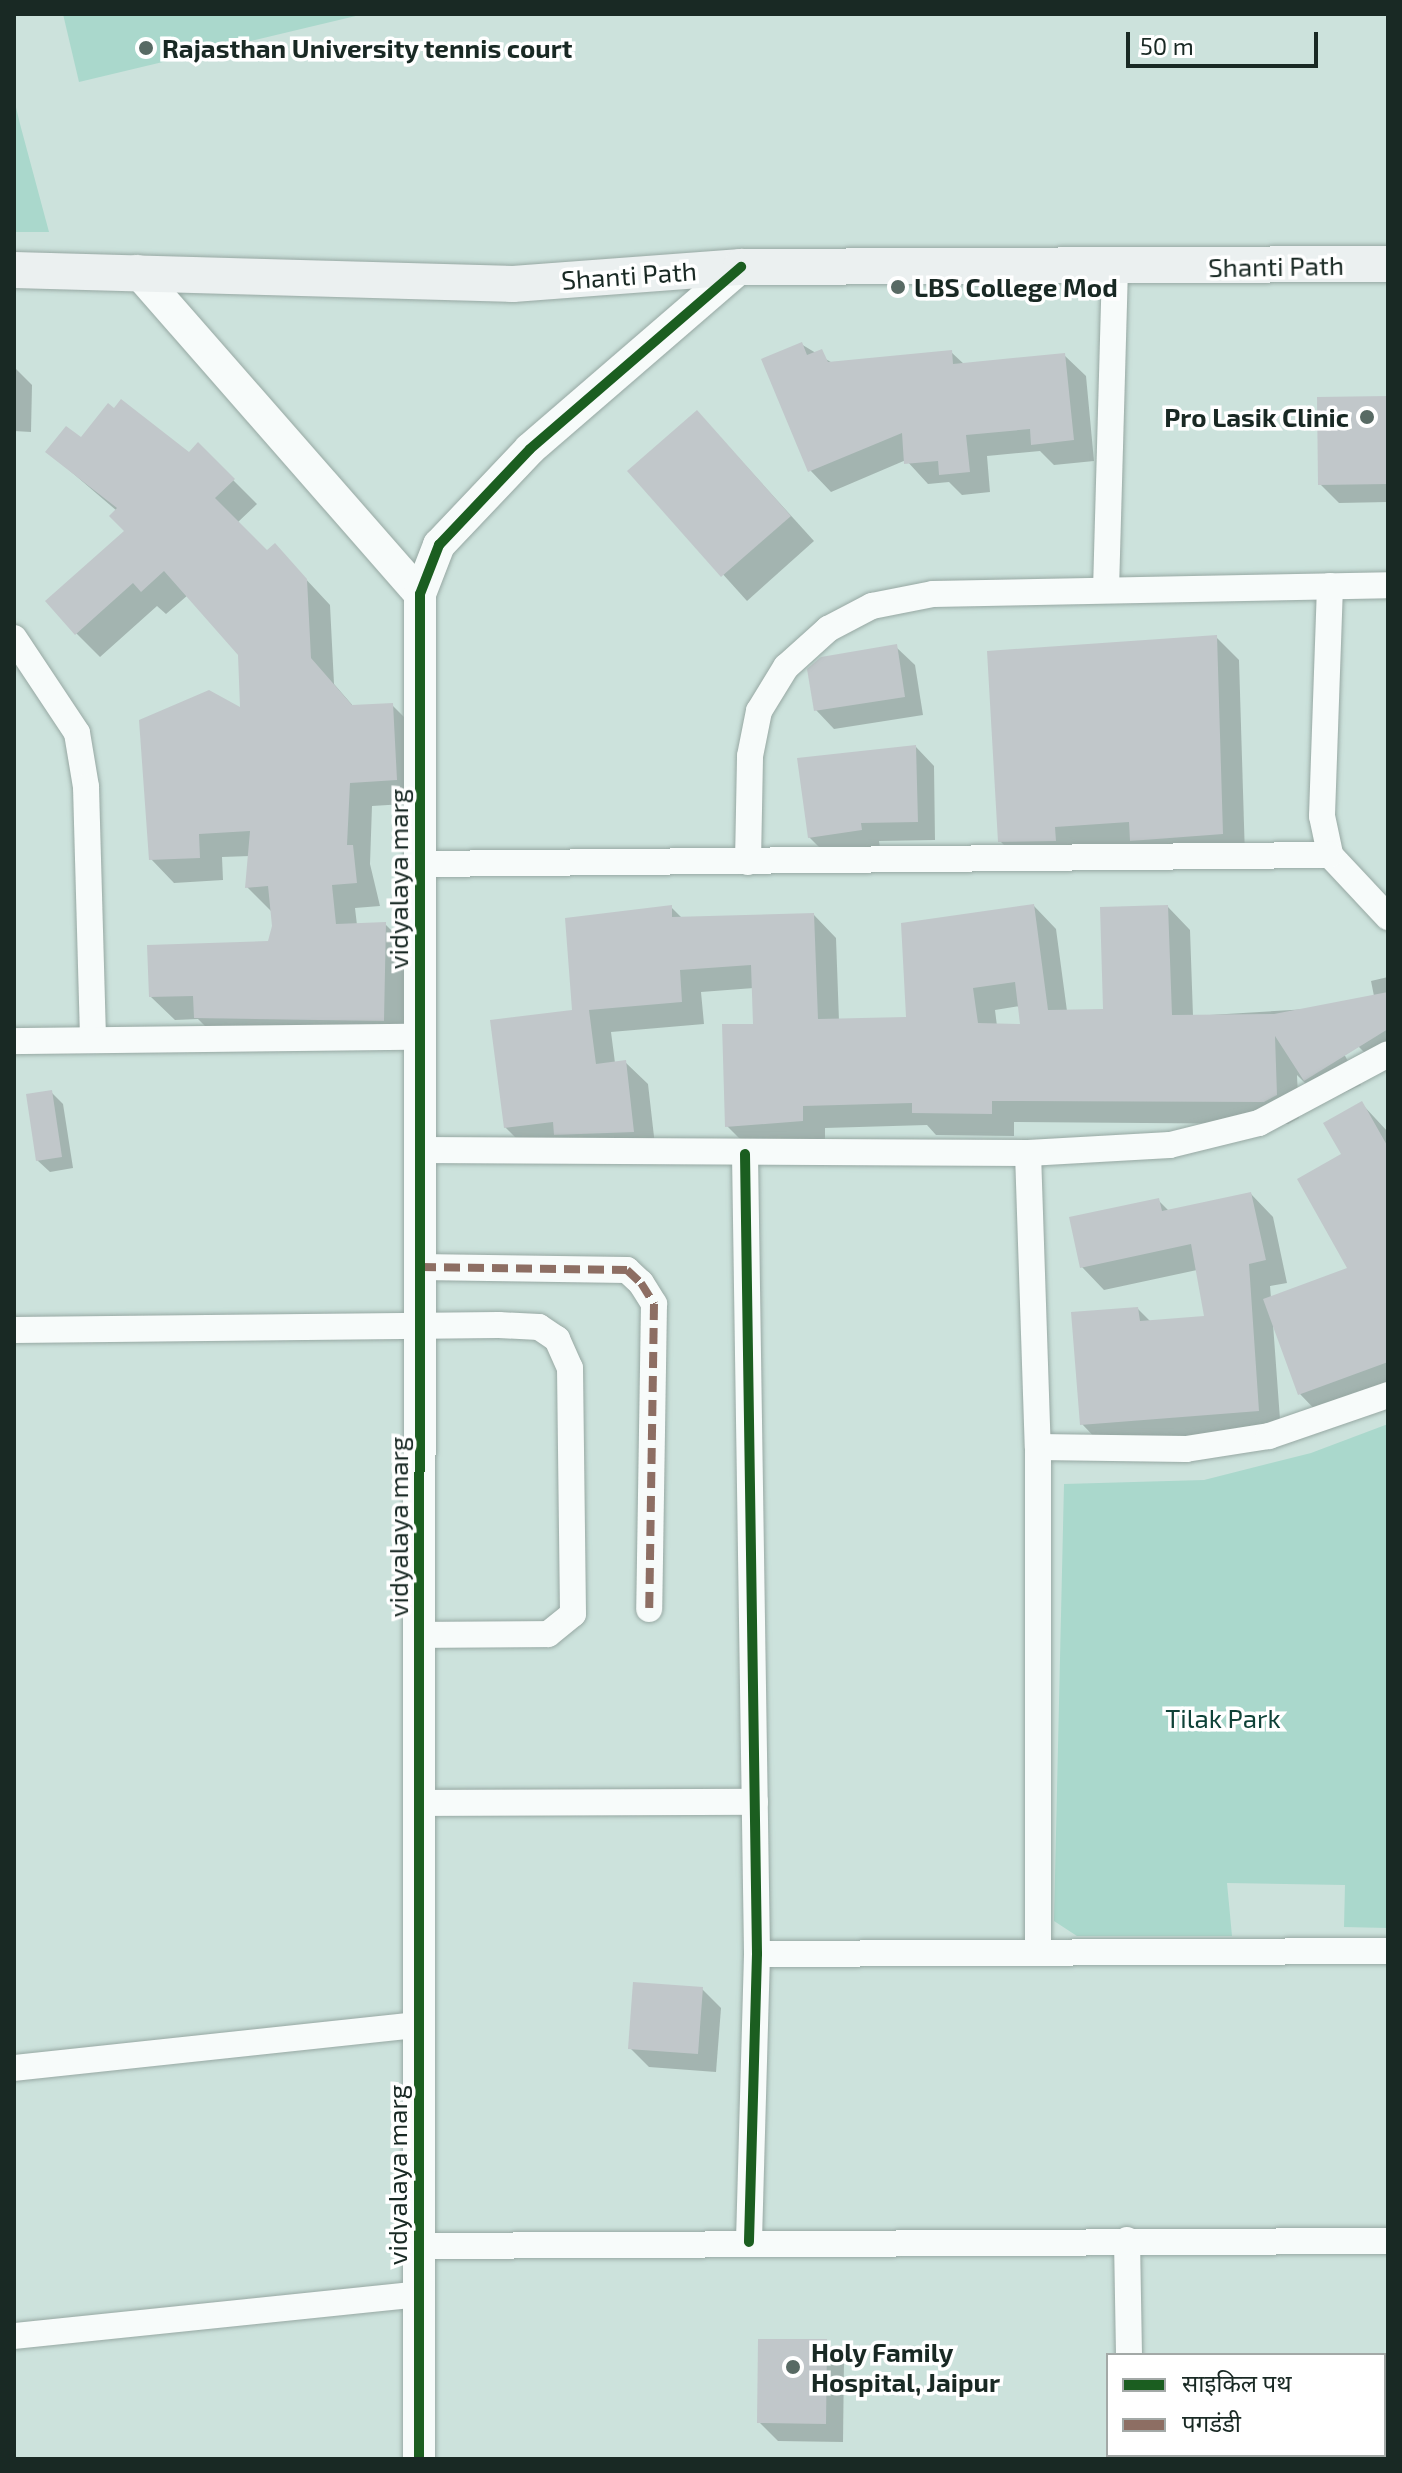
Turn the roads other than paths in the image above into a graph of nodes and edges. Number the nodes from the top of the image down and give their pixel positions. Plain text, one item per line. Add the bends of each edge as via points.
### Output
1 (1388, 264) edge
2 (741, 267) junction
3 (1115, 268) junction
4 (14, 270) edge
5 (137, 271) junction
6 (1388, 585) edge
7 (1330, 586) junction
8 (1106, 590) junction
9 (420, 594) junction
10 (14, 638) edge
11 (1330, 855) junction
12 (748, 862) junction
13 (420, 864) junction
14 (1388, 917) edge
15 (420, 1037) junction
16 (93, 1040) junction
17 (14, 1041) edge
18 (1388, 1054) edge
19 (420, 1150) junction
20 (1028, 1153) junction
21 (745, 1154) junction
22 (420, 1267) junction
23 (420, 1326) junction
24 (14, 1330) edge
25 (1388, 1395) edge
26 (1038, 1447) junction
27 (649, 1609) dead end
28 (420, 1635) junction
29 (755, 1802) junction
30 (420, 1803) junction
31 (1388, 1951) edge
32 (1038, 1952) junction
33 (757, 1954) junction
34 (419, 2025) junction
35 (14, 2068) edge
36 (1127, 2240) junction
37 (1388, 2241) edge
38 (749, 2242) junction
39 (419, 2246) junction
40 (419, 2294) junction
41 (14, 2336) edge
42 (1129, 2353) edge
43 (419, 2459) edge

1 - 3 main road, Shanti Path
2 - 3 main road, Shanti Path
2 - 5 main road, Shanti Path via 513,284
2 - 9 street via 530,449 439,545
3 - 8 street
4 - 5 main road, Shanti Path
5 - 9 street
6 - 7 street
7 - 8 street
7 - 11 street via 1322,816
8 - 12 street via 933,594 872,606 828,629 786,667 759,711 750,756
9 - 13 street, vidyalaya marg
10 - 16 street via 77,733 86,787
11 - 12 street
11 - 14 street
12 - 13 street
13 - 15 street, vidyalaya marg
15 - 16 street
15 - 19 street, vidyalaya marg
16 - 17 street
18 - 20 street via 1259,1123 1170,1145
19 - 21 street
19 - 22 street, vidyalaya marg
20 - 21 street
20 - 26 street
21 - 29 street
22 - 23 street, vidyalaya marg
22 - 27 street via 627,1270 641,1283 654,1304
23 - 24 street
23 - 28 street, vidyalaya marg
23 - 28 street via 539,1327 557,1339 570,1368 575,1487 573,1614 564,1626 548,1634
25 - 26 street via 1269,1436 1186,1449
26 - 32 street
28 - 30 street, vidyalaya marg
29 - 30 street
29 - 33 street
30 - 34 street, vidyalaya marg
31 - 32 street
32 - 33 street
33 - 38 street
34 - 35 street
34 - 39 street, vidyalaya marg
36 - 37 street
36 - 38 street
36 - 42 street
38 - 39 street
39 - 40 street, vidyalaya marg
40 - 41 street
40 - 43 street, vidyalaya marg

